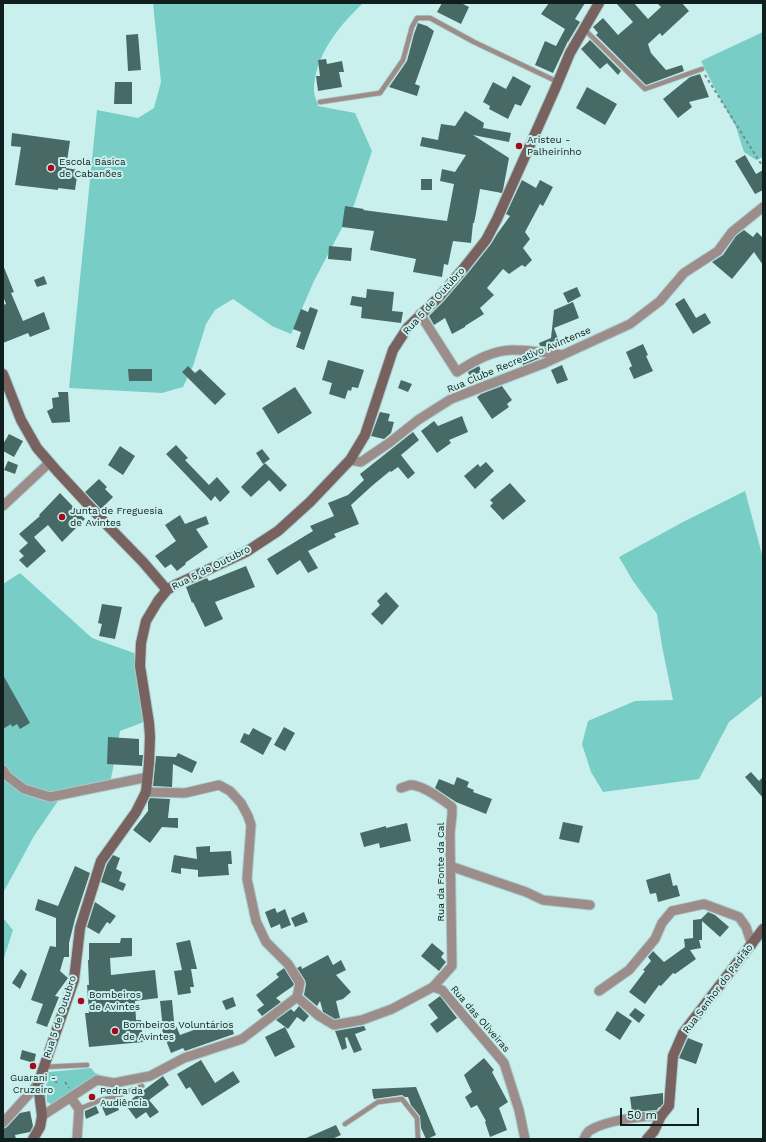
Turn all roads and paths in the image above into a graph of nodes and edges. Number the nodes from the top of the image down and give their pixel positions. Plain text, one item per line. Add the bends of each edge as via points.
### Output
1 (599, 3) edge
2 (584, 28) junction
3 (702, 69) joint
4 (558, 82) junction
5 (320, 102) dead end
6 (763, 167) edge
7 (763, 207) edge
8 (420, 314) junction
9 (562, 355) junction
10 (3, 374) edge
11 (350, 460) junction
12 (49, 463) junction
13 (3, 506) edge
14 (153, 574) junction
15 (167, 590) junction
16 (158, 601) junction
17 (5, 773) edge
18 (148, 777) junction
19 (401, 788) dead end
20 (146, 792) junction
21 (450, 866) junction
22 (590, 905) dead end
23 (763, 929) edge
24 (752, 945) junction
25 (433, 988) junction
26 (599, 991) dead end
27 (298, 996) junction
28 (87, 1065) dead end
29 (44, 1067) junction
30 (53, 1075) dead end
31 (38, 1084) junction
32 (58, 1086) dead end
33 (142, 1086) dead end
34 (71, 1098) junction
35 (79, 1110) junction
36 (42, 1116) junction
37 (661, 1116) junction
38 (3, 1123) edge
39 (345, 1124) dead end
40 (33, 1139) edge
41 (77, 1139) edge
42 (418, 1139) edge
43 (525, 1139) edge
44 (584, 1139) edge
45 (647, 1139) edge

1 - 2 street, Rua 5 de Outubro
2 - 3 lane via 645,89
2 - 4 street, Rua 5 de Outubro
3 - 6 path
4 - 5 lane via 430,18 417,18 412,26 403,60 380,93
4 - 8 street, Rua 5 de Outubro via 486,240 444,291
7 - 9 street, Rua Clube Recreativo Avintense via 732,232 718,251 684,273 660,301 630,324
8 - 9 street via 457,372 492,353 514,350
8 - 11 street, Rua 5 de Outubro via 393,350 364,436
9 - 11 street, Rua Clube Recreativo Avintense via 452,399 418,420 362,462
10 - 12 street via 21,420
11 - 15 street, Rua 5 de Outubro via 278,531 246,552
12 - 13 street
12 - 14 street
14 - 15 street
14 - 16 street
15 - 16 street, Rua 5 de Outubro
16 - 18 street, Rua 5 de Outubro via 146,621 140,643 140,666 150,730
17 - 18 street via 24,789 50,797
18 - 20 street, Rua 5 de Outubro
19 - 21 street, Rua da Fonte da Cal via 411,785 440,798 452,807
20 - 27 street via 185,793 219,785 230,791 241,803 250,825 246,879 256,921 266,942 288,964 300,983
20 - 29 street, Rua 5 de Outubro via 136,812 101,861 80,928 74,980
21 - 22 street via 543,900
21 - 25 street, Rua da Fonte da Cal via 452,966
23 - 24 street, Rua Senhor do Padrão
24 - 26 street via 746,927 739,917 704,904 672,911 662,923 655,939 629,970
24 - 37 street, Rua Senhor do Padrão via 683,1033 673,1056 669,1106
25 - 27 street via 392,1009 362,1020 334,1025 319,1016
25 - 43 street, Rua das Oliveiras via 442,990 504,1063
27 - 34 street via 242,1039 184,1058 150,1076 114,1083 97,1080
28 - 29 lane
29 - 31 street, Rua 5 de Outubro
30 - 32 path
31 - 36 street, Rua 5 de Outubro
31 - 38 street
33 - 35 lane
34 - 35 street
34 - 36 street
35 - 41 street
36 - 40 street, Rua 5 de Outubro via 40,1127
37 - 44 street via 609,1122 588,1132
37 - 45 street, Rua Senhor do Padrão
39 - 42 lane via 378,1102 402,1099 417,1118

